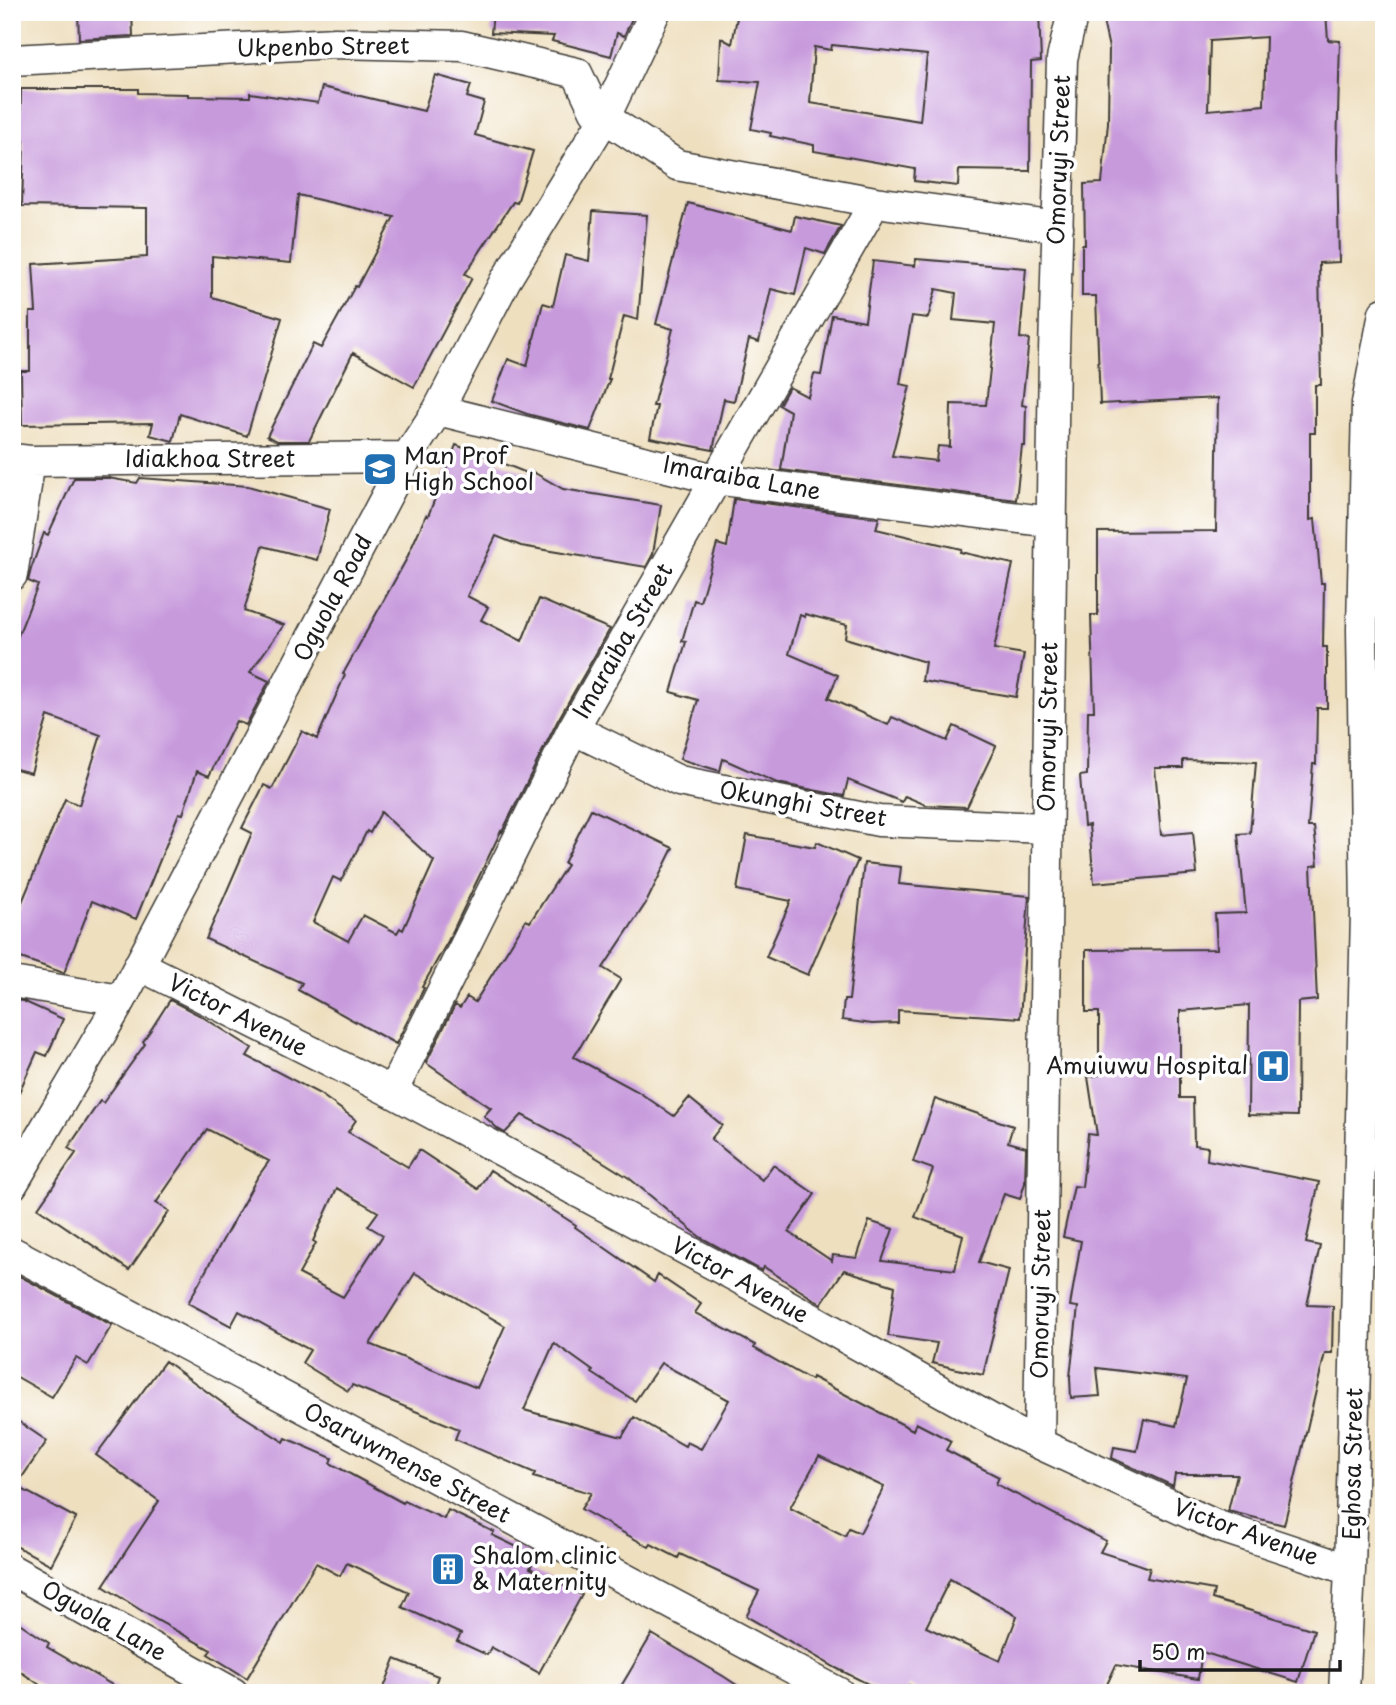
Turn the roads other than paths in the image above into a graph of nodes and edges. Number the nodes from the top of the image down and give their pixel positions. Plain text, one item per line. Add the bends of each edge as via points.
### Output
1 (655, 12) edge
2 (1073, 12) edge
3 (12, 60) edge
4 (604, 119) junction
5 (875, 202) junction
6 (1058, 227) junction
7 (1384, 313) edge
8 (438, 410) junction
9 (407, 457) junction
10 (21, 460) edge
11 (715, 479) junction
12 (1051, 522) junction
13 (12, 575) edge
14 (1373, 628) edge
15 (573, 729) junction
16 (1046, 828) junction
17 (1375, 913) edge
18 (139, 965) junction
19 (12, 982) edge
20 (121, 1000) junction
21 (392, 1092) junction
22 (12, 1185) edge
23 (12, 1252) edge
24 (1039, 1443) junction
25 (12, 1570) edge
26 (1350, 1570) junction
27 (233, 1693) edge
28 (839, 1693) edge
29 (1344, 1693) edge

1 - 4 street, Oguola Road
2 - 6 street, Omoruyi Street via 1062,59
3 - 4 street, Ukpenbo Street via 335,43 462,46 577,73 595,111
4 - 5 street via 677,165
4 - 8 street, Oguola Road via 505,281
5 - 6 street
5 - 11 street, Imaraiba Street
6 - 12 street, Omoruyi Street
7 - 14 street, Eghosa Street via 1367,403
8 - 9 street, Oguola Road
8 - 11 street, Imaraiba Lane
9 - 10 street, Idiakhoa Street
9 - 18 street, Oguola Road
10 - 13 street
11 - 12 street, Imaraiba Lane
11 - 15 street, Imaraiba Street
12 - 16 street, Omoruyi Street
14 - 17 street, Eghosa Street
15 - 16 street, Okunghi Street via 678,781 879,821
15 - 21 street, Imaraiba Street
16 - 24 street, Omoruyi Street
17 - 26 street, Eghosa Street
18 - 20 street, Oguola Road
18 - 21 street, Victor Avenue
19 - 20 street
20 - 22 street, Oguola Road
21 - 24 street, Victor Avenue
23 - 28 street, Osaruwmense Street
24 - 26 street, Victor Avenue via 1215,1525
25 - 27 street, Oguola Lane
26 - 29 street, Eghosa Street

